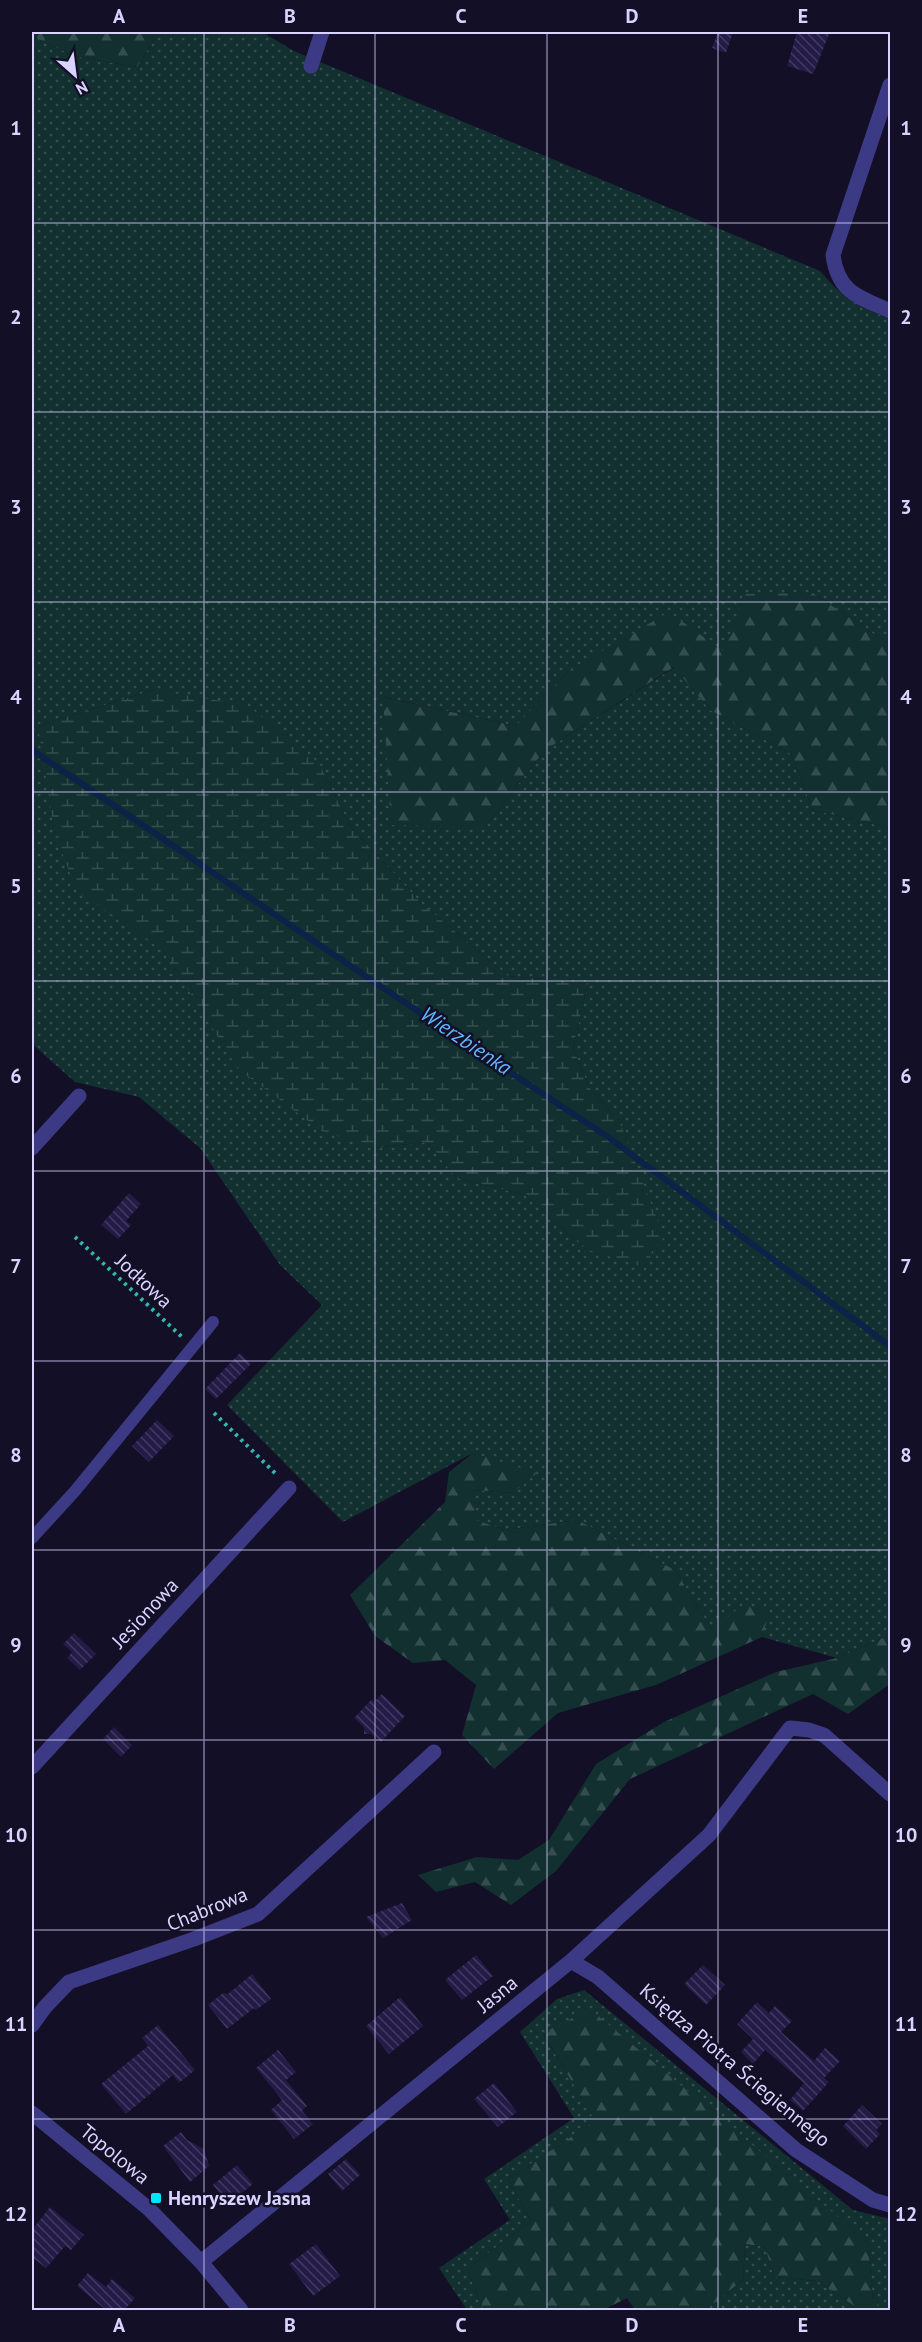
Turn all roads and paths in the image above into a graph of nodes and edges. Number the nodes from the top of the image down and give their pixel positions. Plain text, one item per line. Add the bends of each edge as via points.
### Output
1 (322, 32) edge
2 (311, 66) dead end
3 (891, 85) edge
4 (891, 311) edge
5 (79, 1096) dead end
6 (32, 1148) edge
7 (75, 1237) dead end
8 (213, 1322) dead end
9 (191, 1346) junction
10 (214, 1413) dead end
11 (290, 1488) joint
12 (32, 1538) edge
13 (434, 1752) dead end
14 (32, 1767) edge
15 (891, 1794) edge
16 (571, 1961) junction
17 (32, 2025) edge
18 (32, 2113) edge
19 (891, 2205) edge
20 (201, 2262) junction
21 (241, 2310) edge

1 - 2 street
3 - 4 street via 833,255 835,270 852,294
5 - 6 street
7 - 9 path, Jodłowa
8 - 9 lane
9 - 12 lane via 75,1491
10 - 11 path
11 - 14 street, Jesionowa
13 - 17 street, Chabrowa via 258,1914 69,1982
15 - 16 street, Jasna via 824,1735 790,1728 709,1835
16 - 19 street, Księdza Piotra Ściegiennego via 598,1977 796,2150 873,2200
16 - 20 street, Jasna
18 - 20 street, Topolowa via 149,2209
20 - 21 street, Topolowa

